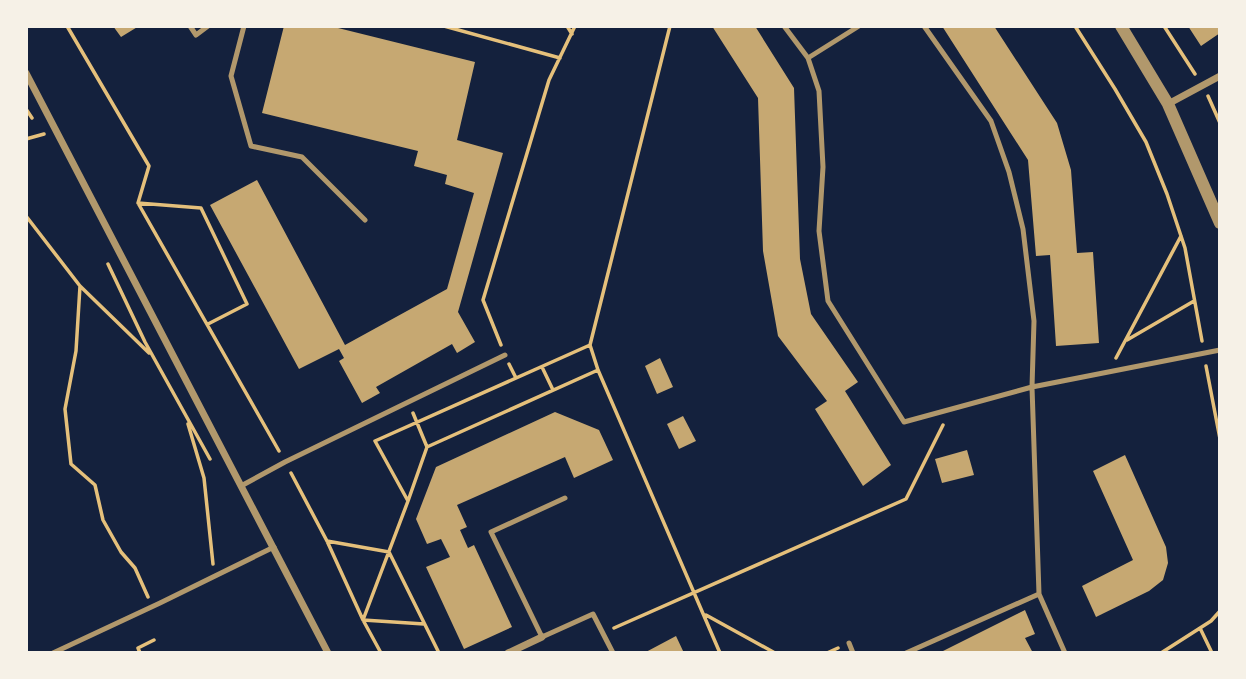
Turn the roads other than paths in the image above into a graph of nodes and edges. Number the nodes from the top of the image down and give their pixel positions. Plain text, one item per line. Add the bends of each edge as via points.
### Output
1 (190, 26) edge
2 (208, 26) edge
3 (244, 26) edge
4 (784, 26) edge
5 (859, 26) edge
6 (924, 26) edge
7 (1123, 27) edge
8 (808, 58) junction
9 (26, 73) edge
10 (1220, 76) edge
11 (1168, 104) junction
12 (365, 220) dead end
13 (1220, 223) edge
14 (1220, 350) edge
15 (505, 355) road end
16 (1032, 387) junction
17 (241, 486) junction
18 (565, 498) dead end
19 (274, 547) junction
20 (1039, 594) junction
21 (542, 637) junction
22 (849, 643) dead end
23 (512, 652) edge
24 (53, 653) edge
25 (328, 653) edge
26 (612, 653) edge
27 (853, 653) edge
28 (906, 653) edge
29 (1065, 653) edge

1 - 2 lane via 196,35
3 - 12 lane via 231,76 251,146 302,157
4 - 8 lane
5 - 8 lane
6 - 16 lane via 991,121 1009,172 1023,229 1034,321
7 - 11 street
8 - 16 lane via 819,91 820,231 828,302 904,422
9 - 17 street
10 - 11 street
11 - 13 street
14 - 16 lane
15 - 17 lane
16 - 20 lane
17 - 19 street
18 - 21 lane via 492,532
19 - 24 lane
19 - 25 street
20 - 28 lane
20 - 29 lane
21 - 23 street
21 - 26 lane via 593,614
22 - 27 lane

